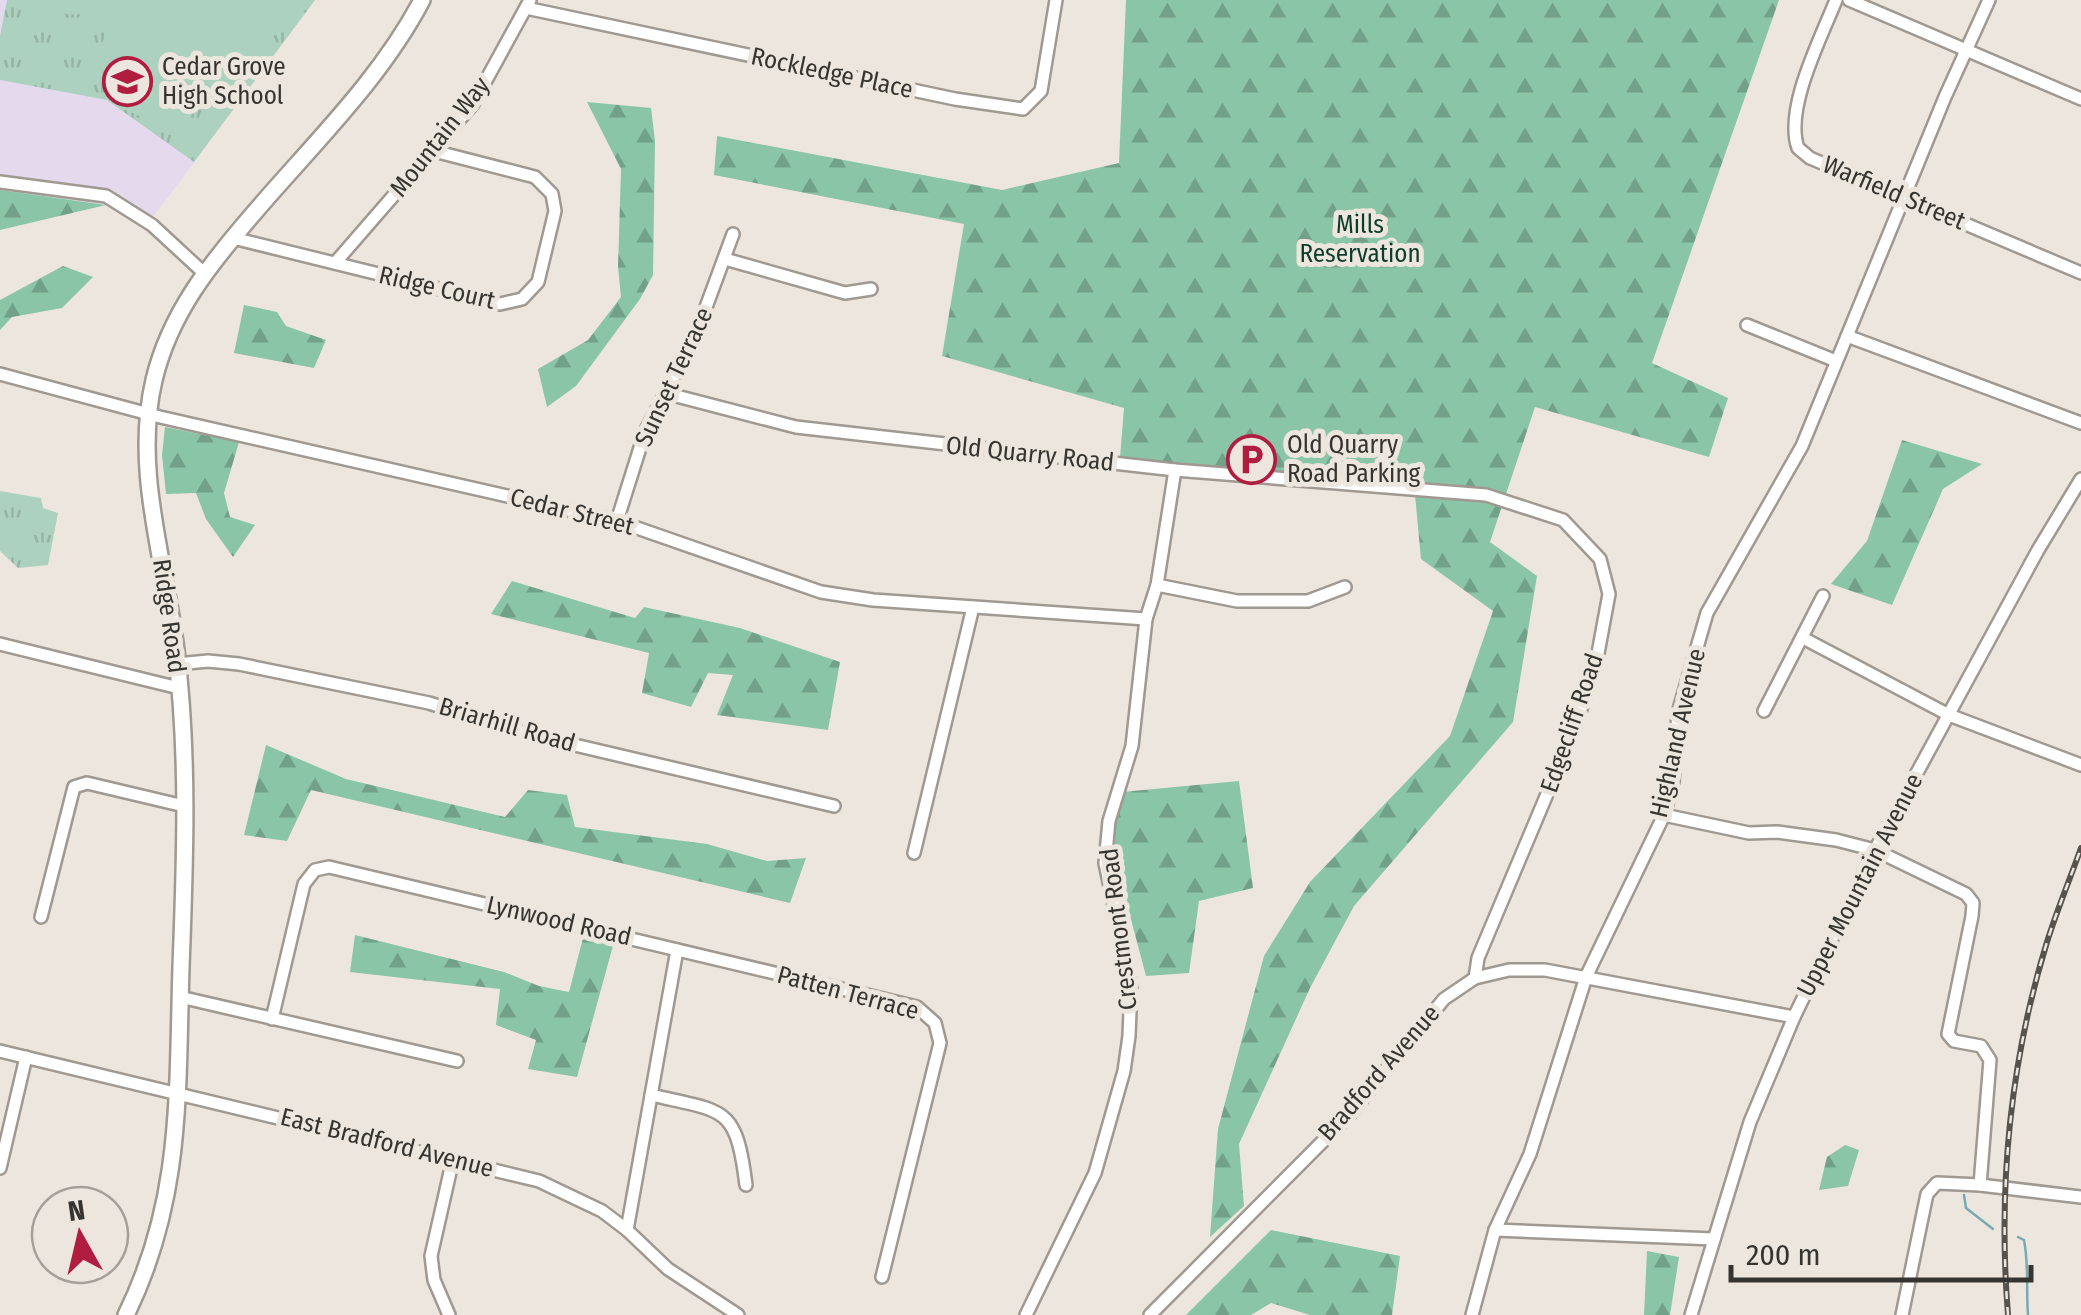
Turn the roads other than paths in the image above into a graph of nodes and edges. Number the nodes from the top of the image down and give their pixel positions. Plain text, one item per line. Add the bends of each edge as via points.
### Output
1 (422, 0) edge
2 (1056, 0) edge
3 (1836, 0) edge
4 (1850, 0) edge
5 (1989, 0) edge
6 (528, 4) edge
7 (1967, 50) junction
8 (2081, 98) edge
9 (434, 150) junction
10 (0, 182) edge
11 (1904, 197) junction
12 (734, 234) dead end
13 (233, 238) junction
14 (725, 259) junction
15 (335, 263) junction
16 (2081, 272) edge
17 (204, 273) junction
18 (871, 289) dead end
19 (1746, 325) dead end
20 (1848, 336) junction
21 (1836, 361) junction
22 (0, 374) edge
23 (665, 393) junction
24 (148, 414) junction
25 (2081, 423) edge
26 (1175, 470) junction
27 (2081, 478) edge
28 (1399, 486) joint
29 (618, 521) junction
30 (1157, 585) junction
31 (1345, 587) dead end
32 (1823, 596) dead end
33 (973, 607) junction
34 (1146, 619) junction
35 (1803, 638) junction
36 (0, 644) edge
37 (177, 664) junction
38 (179, 688) junction
39 (1764, 711) dead end
40 (1949, 715) junction
41 (2081, 766) edge
42 (184, 806) junction
43 (834, 806) dead end
44 (1664, 815) junction
45 (1875, 850) junction
46 (914, 854) dead end
47 (42, 917) dead end
48 (677, 950) junction
49 (1586, 977) junction
50 (1475, 978) junction
51 (180, 997) junction
52 (1794, 1016) junction
53 (272, 1019) junction
54 (0, 1051) edge
55 (26, 1057) junction
56 (457, 1062) dead end
57 (177, 1093) junction
58 (652, 1095) junction
59 (452, 1159) junction
60 (0, 1168) edge
61 (746, 1185) dead end
62 (1980, 1185) junction
63 (2081, 1197) edge
64 (627, 1230) junction
65 (1495, 1230) junction
66 (1714, 1239) junction
67 (882, 1277) dead end
68 (126, 1315) edge
69 (449, 1315) edge
70 (737, 1315) edge
71 (1026, 1315) edge
72 (1150, 1315) edge
73 (1472, 1315) edge
74 (1692, 1315) edge
75 (1902, 1315) edge

1 - 13 main road, Ridge Road via 374,75
2 - 6 street, Rockledge Place via 1041,91 1024,109
3 - 11 street, Warfield Street via 1802,88 1794,138 1810,158
4 - 7 street
5 - 7 street, Highland Avenue
6 - 9 street, Mountain Way via 474,104
7 - 8 street
7 - 11 street, Highland Avenue
9 - 15 street, Mountain Way
9 - 15 street, Ridge Court via 535,177 550,189 554,211 532,292 500,304
10 - 17 street via 106,196
11 - 16 street, Warfield Street
11 - 20 street, Highland Avenue
12 - 14 street, Sunset Terrace
13 - 15 street, Ridge Court
13 - 17 main road, Ridge Road
14 - 18 street via 844,292
14 - 23 street, Sunset Terrace via 696,337
17 - 24 main road, Ridge Road via 170,333
19 - 21 street
20 - 21 street, Highland Avenue
20 - 25 street
21 - 44 street, Highland Avenue via 1802,446 1707,613 1678,713
22 - 24 street, Cedar Street
23 - 26 street, Old Quarry Road via 796,427
23 - 29 street, Sunset Terrace via 645,432
24 - 29 street, Cedar Street
24 - 37 main road, Ridge Road via 149,487
26 - 28 street, Old Quarry Road
26 - 30 street, Crestmont Road
27 - 40 street, Upper Mountain Avenue
28 - 50 street, Edgecliff Road via 1486,495 1563,520 1600,559 1608,594 1596,664 1574,730
29 - 33 street, Cedar Street via 821,592
30 - 31 street via 1236,601 1308,601
30 - 34 street, Crestmont Road
32 - 35 street
33 - 34 street, Cedar Street
33 - 46 street
34 - 71 street, Crestmont Road via 1132,746 1108,821 1106,864 1131,986 1124,1071 1095,1172
35 - 39 street
35 - 40 street
36 - 38 street
37 - 38 main road, Ridge Road
37 - 43 street, Briarhill Road via 239,664 429,703 528,734
38 - 42 main road, Ridge Road
40 - 41 street
40 - 45 street, Upper Mountain Avenue
42 - 47 street via 87,783 74,788
42 - 51 main road, Ridge Road
44 - 45 street
44 - 49 street, Highland Avenue
45 - 52 street, Upper Mountain Avenue
45 - 62 street via 1973,902 1948,1034 1981,1046 1990,1060
48 - 53 street, Lynwood Road via 324,867 304,884
48 - 58 street
48 - 67 street, Patten Terrace via 918,1006 932,1018 940,1043
49 - 50 street, Bradford Avenue via 1525,969
49 - 52 street, Bradford Avenue
49 - 65 street, Highland Avenue via 1530,1154
50 - 72 street, Bradford Avenue via 1430,1012 1351,1113
51 - 53 street
51 - 57 main road, Ridge Road
52 - 66 street, Upper Mountain Avenue via 1750,1122
53 - 56 street
54 - 55 street, East Bradford Avenue
55 - 57 street, East Bradford Avenue
55 - 60 street
57 - 59 street, East Bradford Avenue
57 - 68 main road, Ridge Road via 166,1208
58 - 61 street via 726,1119 741,1144
58 - 64 street
59 - 64 street, East Bradford Avenue via 556,1187
59 - 69 street via 431,1256
62 - 63 street
62 - 75 street via 1930,1188
64 - 70 street, East Bradford Avenue via 668,1269
65 - 66 street
65 - 73 street, Highland Avenue
66 - 74 street, Upper Mountain Avenue

